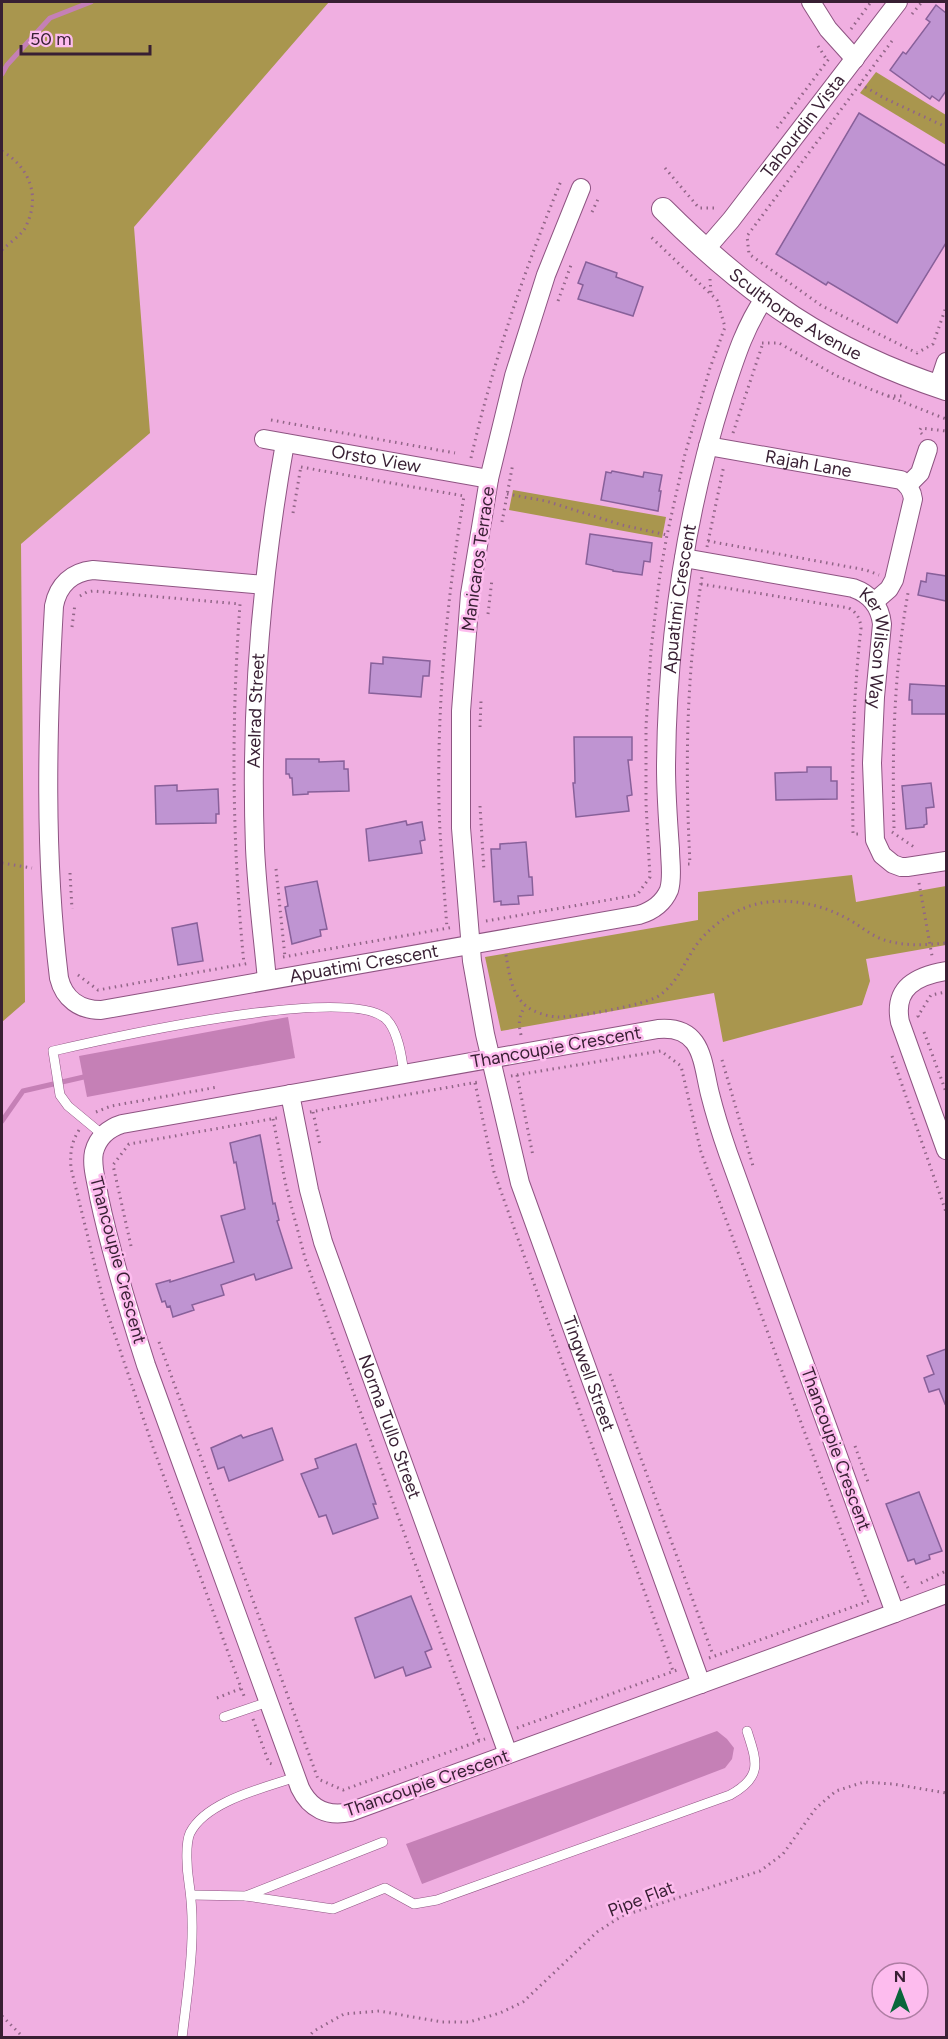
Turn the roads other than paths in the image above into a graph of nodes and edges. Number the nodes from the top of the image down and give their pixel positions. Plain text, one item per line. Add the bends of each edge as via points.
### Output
1 (811, 2) edge
2 (898, 2) edge
3 (855, 59) junction
4 (581, 188) dead end
5 (663, 209) dead end
6 (705, 250) junction
7 (764, 299) junction
8 (946, 362) edge
9 (942, 388) edge
10 (264, 439) dead end
11 (285, 443) junction
12 (927, 443) road end
13 (708, 446) junction
14 (489, 479) junction
15 (908, 485) junction
16 (684, 558) junction
17 (264, 585) junction
18 (874, 602) junction
19 (946, 861) edge
20 (471, 945) junction
21 (941, 972) edge
22 (267, 980) junction
23 (491, 1058) junction
24 (404, 1074) junction
25 (290, 1094) junction
26 (103, 1135) junction
27 (946, 1150) edge
28 (946, 1594) edge
29 (895, 1613) junction
30 (702, 1684) junction
31 (268, 1702) junction
32 (224, 1717) dead end
33 (747, 1731) dead end
34 (508, 1754) junction
35 (296, 1777) junction
36 (383, 1842) dead end
37 (191, 1895) junction
38 (246, 1896) junction
39 (182, 2037) edge

1 - 3 street via 828,29
2 - 3 street, Tahourdin Vista
3 - 6 street, Tahourdin Vista
4 - 14 street, Manicaros Terrace via 546,275 513,376
5 - 6 street, Sculthorpe Avenue
6 - 7 street, Sculthorpe Avenue
7 - 9 street, Sculthorpe Avenue via 858,355
7 - 13 street, Apuatimi Crescent via 744,335
8 - 9 street
10 - 11 street, Orsto View
11 - 14 street, Orsto View
11 - 17 street, Axelrad Street
12 - 15 street via 920,473
13 - 15 street, Rajah Lane via 901,480
13 - 16 street, Apuatimi Crescent
14 - 20 street, Manicaros Terrace via 470,594 461,711 461,828
15 - 18 street via 913,499 894,580
16 - 18 street, Ker Wilson Way via 853,588
16 - 20 street, Apuatimi Crescent via 670,674 666,768 670,884 665,896 645,913
17 - 22 street, Axelrad Street via 254,717 255,849
17 - 22 street, Apuatimi Crescent via 93,570 73,575 59,590 54,606 47,729 49,852 59,975 70,999 84,1008 101,1010
18 - 19 street, Ker Wilson Way via 882,624 874,730 878,848 887,860 901,867
20 - 22 street, Apuatimi Crescent
20 - 23 street, Manicaros Terrace
21 - 27 street via 910,984 901,999 899,1015
23 - 24 street, Thancoupie Crescent
23 - 29 street, Thancoupie Crescent via 662,1028 681,1032 695,1042 703,1057 728,1153
23 - 30 street, Tingwell Street via 534,1224
24 - 25 street, Thancoupie Crescent
24 - 26 lane via 397,1039 386,1019 366,1010 295,1008 255,1012 53,1051 60,1095
25 - 26 street, Thancoupie Crescent via 122,1124
25 - 34 street, Norma Tullo Street via 323,1242
26 - 31 street, Thancoupie Crescent via 94,1151 93,1164 125,1300
28 - 29 street, Thancoupie Crescent
29 - 30 street, Thancoupie Crescent
30 - 34 street, Thancoupie Crescent
31 - 32 lane
31 - 35 street, Thancoupie Crescent
33 - 38 lane via 756,1760 754,1772 748,1782 730,1795 437,1900 414,1904 386,1888 333,1909
34 - 35 street, Thancoupie Crescent via 344,1813 314,1807
35 - 37 lane via 210,1810 189,1834 187,1867
36 - 38 lane
37 - 38 lane
37 - 39 lane via 193,1943

